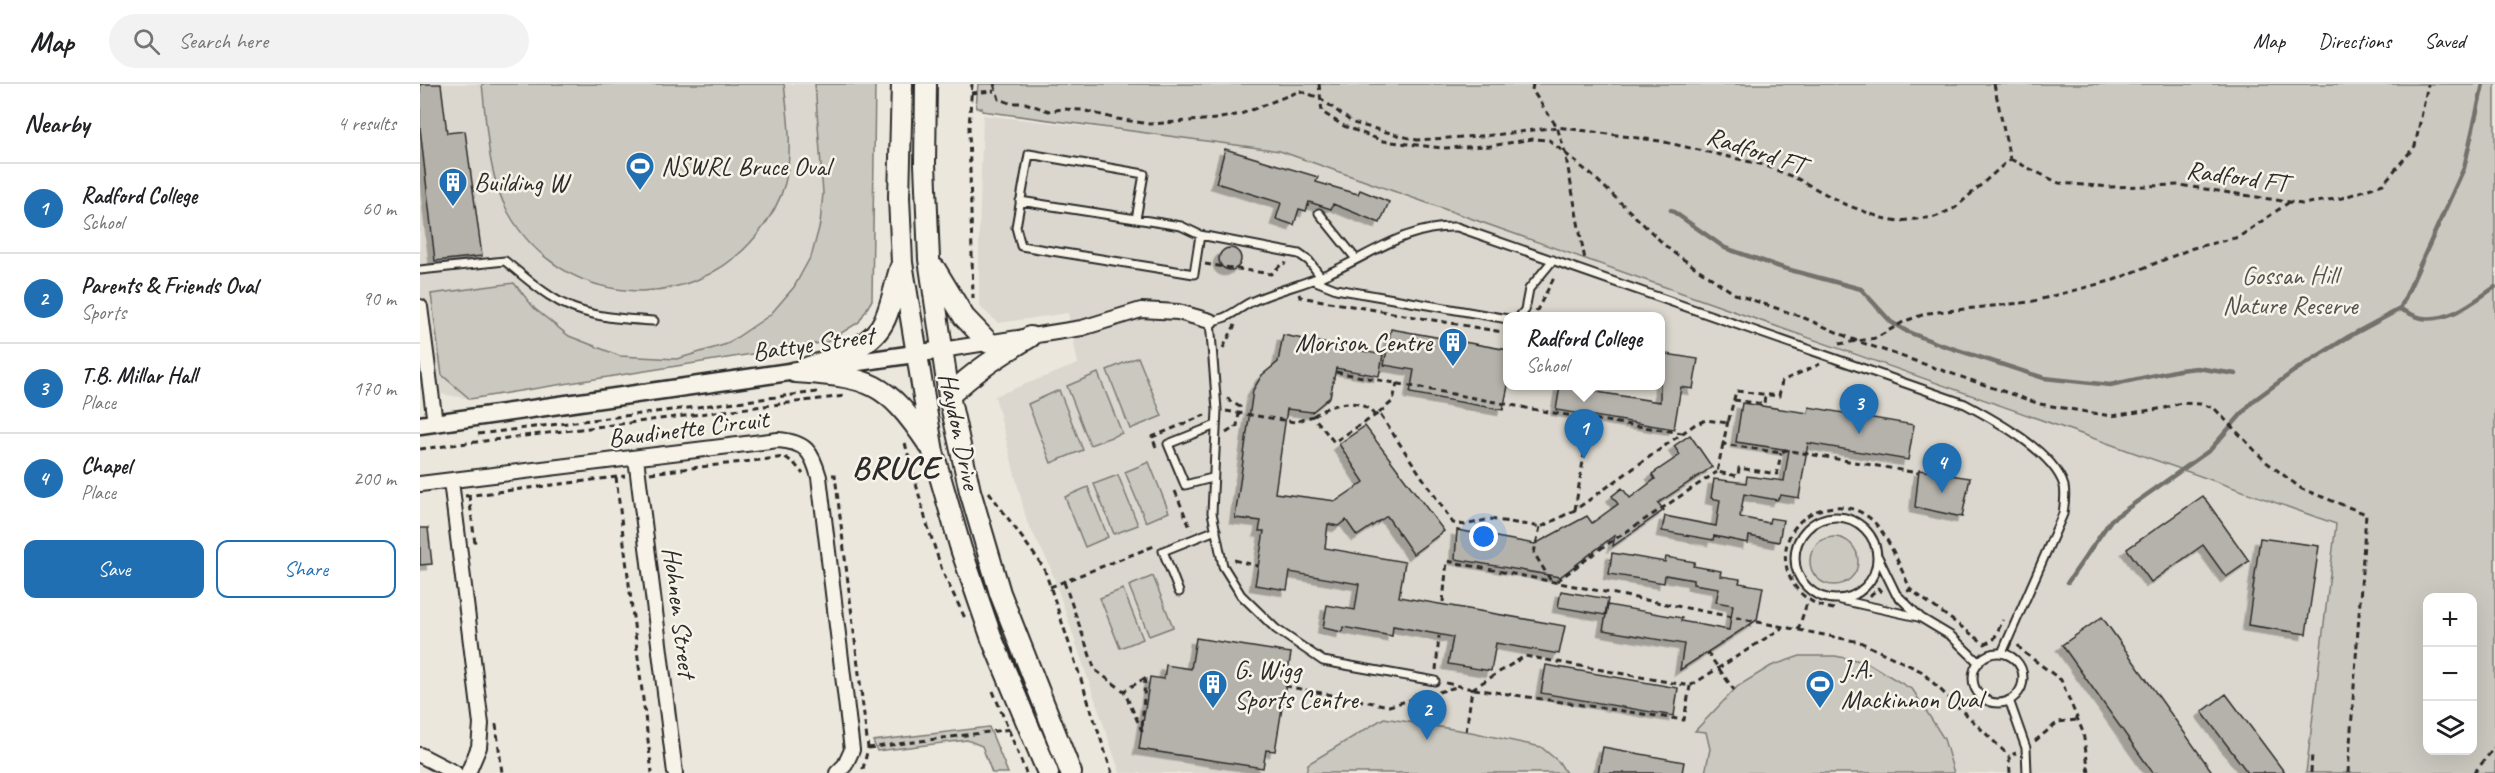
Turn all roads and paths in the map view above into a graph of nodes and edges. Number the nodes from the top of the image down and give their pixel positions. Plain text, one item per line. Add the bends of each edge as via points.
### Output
1 (902, 84) edge
2 (926, 84) edge
3 (972, 84) edge
4 (994, 84) edge
5 (1319, 84) edge
6 (1533, 84) edge
7 (1994, 84) edge
8 (2428, 84) edge
9 (994, 91) junction
10 (971, 93) junction
11 (1320, 98) junction
12 (1557, 127) junction
13 (1565, 153) junction
14 (2010, 159) junction
15 (1020, 201) junction
16 (2289, 202) junction
17 (1319, 213) dead end
18 (1136, 219) junction
19 (1200, 235) junction
20 (929, 259) junction
21 (1356, 259) junction
22 (1553, 260) junction
23 (902, 263) junction
24 (420, 270) edge
25 (1561, 271) dead end
26 (1585, 271) junction
27 (1321, 276) junction
28 (1313, 280) junction
29 (1306, 293) dead end
30 (1335, 295) dead end
31 (1290, 298) dead end
32 (973, 300) dead end
33 (1338, 304) dead end
34 (420, 306) edge
35 (1523, 312) edge
36 (1536, 312) edge
37 (1503, 318) edge
38 (654, 321) dead end
39 (1210, 321) junction
40 (1239, 321) dead end
41 (1030, 337) junction
42 (1857, 341) junction
43 (989, 343) junction
44 (1839, 344) dead end
45 (942, 350) junction
46 (917, 354) junction
47 (1222, 354) dead end
48 (1834, 357) junction
49 (795, 372) junction
50 (1336, 372) dead end
51 (1397, 383) junction
52 (1224, 391) dead end
53 (823, 392) dead end
54 (852, 394) dead end
55 (1766, 394) junction
56 (949, 396) junction
57 (1734, 400) junction
58 (1208, 408) dead end
59 (1217, 410) junction
60 (1239, 413) junction
61 (1377, 415) junction
62 (1313, 416) junction
63 (1590, 418) junction
64 (1728, 423) junction
65 (428, 424) edge
66 (1216, 425) junction
67 (1207, 428) junction
68 (1682, 433) junction
69 (1226, 434) dead end
70 (467, 435) dead end
71 (1723, 444) junction
72 (420, 449) edge
73 (933, 452) junction
74 (1781, 453) junction
75 (636, 458) junction
76 (1717, 472) junction
77 (1918, 473) dead end
78 (638, 475) junction
79 (836, 475) dead end
80 (616, 477) junction
81 (808, 478) dead end
82 (1212, 478) junction
83 (451, 481) junction
84 (986, 483) dead end
85 (420, 484) edge
86 (453, 497) junction
87 (1575, 510) junction
88 (1540, 527) junction
89 (1216, 530) junction
90 (1160, 544) dead end
91 (1231, 551) dead end
92 (1877, 555) junction
93 (1258, 566) dead end
94 (1550, 581) junction
95 (1064, 582) junction
96 (1556, 582) junction
97 (1050, 587) junction
98 (1911, 590) junction
99 (1179, 592) dead end
100 (1896, 594) junction
101 (1839, 599) junction
102 (1808, 600) junction
103 (1443, 602) dead end
104 (1860, 603) junction
105 (2006, 614) dead end
106 (1921, 618) junction
107 (1784, 627) junction
108 (1798, 630) junction
109 (1439, 636) dead end
110 (2019, 640) dead end
111 (1707, 652) dead end
112 (2002, 653) junction
113 (1979, 663) junction
114 (1719, 668) junction
115 (1435, 681) junction
116 (1285, 686) dead end
117 (1460, 686) junction
118 (1690, 686) junction
119 (1473, 689) junction
120 (1734, 690) dead end
121 (1124, 691) junction
122 (2009, 700) junction
123 (2076, 720) junction
124 (1015, 728) dead end
125 (1466, 732) dead end
126 (2495, 747) edge
127 (868, 748) junction
128 (2026, 748) junction
129 (852, 750) junction
130 (2312, 752) dead end
131 (420, 754) edge
132 (2009, 756) junction
133 (455, 773) edge
134 (468, 773) edge
135 (652, 773) edge
136 (675, 773) edge
137 (837, 773) edge
138 (862, 773) edge
139 (1048, 773) edge
140 (1071, 773) edge
141 (1112, 773) edge
142 (2010, 773) edge
143 (2027, 773) edge
144 (2089, 773) edge
145 (2311, 773) edge
146 (2348, 773) edge
147 (2474, 773) edge

1 - 23 main road, Haydon Drive
2 - 20 main road, Haydon Drive
3 - 10 path
4 - 9 path
5 - 11 path
6 - 12 path via 1532,90
7 - 14 path
8 - 16 path, Radford FT via 2415,146 2383,184 2342,198
9 - 10 path
9 - 11 path, Radford FT via 999,99 1010,103 1025,103 1049,111 1082,110 1150,124 1241,114 1300,91
10 - 32 path
11 - 12 path, Radford FT via 1353,123 1417,140
11 - 13 path via 1322,112 1344,126 1383,141 1442,148 1541,139 1549,140
12 - 13 path
12 - 14 path, Radford FT via 1660,141 1764,165 1844,204 1882,219 1899,221 1935,217 1955,208
13 - 26 path
13 - 42 path via 1671,251 1716,282 1735,294
14 - 16 path, Radford FT via 2059,183 2111,187 2179,185
15 - 18 lane
15 - 18 lane via 1029,154 1144,174
15 - 19 lane via 1016,227 1021,246 1194,274
16 - 42 path via 2238,237 2193,248 2114,280 2030,302 1928,313 1876,338
17 - 21 lane
18 - 19 lane via 1180,226
19 - 27 lane via 1299,254
20 - 43 main road via 956,305
20 - 45 main road, Haydon Drive
21 - 22 lane via 1413,232 1440,226 1457,227
21 - 27 lane
22 - 26 lane
22 - 35 lane via 1529,289
23 - 46 main road, Haydon Drive
23 - 49 main road via 885,320 872,336 856,350
24 - 38 lane via 505,261 551,297 582,312
25 - 36 path
26 - 48 lane
27 - 28 lane
28 - 37 lane via 1336,289
28 - 39 lane via 1252,301 1224,319
29 - 31 path
30 - 33 path
34 - 65 street
39 - 41 street, Battye Street via 1178,312 1141,310 1082,328
39 - 59 lane
40 - 47 path
41 - 43 street, Battye Street
41 - 56 main road via 990,360
42 - 44 path
42 - 146 path via 2040,404 2111,416 2181,403 2214,408 2265,461 2302,489 2366,514
43 - 45 street, Battye Street
45 - 46 street, Battye Street
45 - 56 main road, Haydon Drive
46 - 49 street, Battye Street
46 - 73 main road, Haydon Drive
48 - 55 path via 1782,381 1779,396
48 - 112 lane via 1965,404 1990,417 2053,465 2066,496 2063,514
49 - 65 street, Battye Street
49 - 73 main road via 841,375 870,383 908,414
50 - 51 path
51 - 61 path via 1393,401
51 - 63 path
52 - 60 path via 1240,407
53 - 70 path
54 - 72 path
55 - 57 path via 1736,391
55 - 57 path via 1764,404
56 - 140 main road, Haydon Drive via 970,491 1000,593
57 - 64 path
58 - 67 path
59 - 60 path
59 - 66 lane
60 - 62 path via 1295,422
60 - 69 path via 1237,426
61 - 62 path via 1358,404 1333,405
61 - 62 path via 1334,442
61 - 88 path via 1453,523 1466,525 1490,519
63 - 68 path
63 - 87 path
64 - 68 path via 1706,420
64 - 71 path
66 - 67 lane
66 - 82 lane
67 - 82 lane via 1168,444 1185,485
68 - 87 path
71 - 74 path
71 - 76 path
73 - 139 main road, Haydon Drive via 992,639
74 - 76 path via 1777,474 1739,468 1738,476
74 - 77 path via 1785,450
75 - 78 street, Hohnen Street
75 - 83 street, Baudinette Circuit
75 - 129 street, Baudinette Circuit via 778,441 792,441 813,455 819,477
76 - 96 path
78 - 80 path
78 - 81 path via 785,457
78 - 136 street, Hohnen Street
79 - 127 path
80 - 86 path
80 - 135 path
82 - 89 lane
83 - 85 street, Baudinette Circuit
83 - 86 street
84 - 97 path via 1044,568
86 - 134 street via 481,724 479,747
87 - 88 path
88 - 94 path via 1534,553
89 - 99 lane via 1163,551
89 - 115 lane via 1223,566 1241,595 1276,629 1323,661
90 - 95 path
91 - 93 path via 1234,561
92 - 100 lane
92 - 101 lane via 1871,580 1862,590
92 - 101 lane via 1866,531 1844,518 1823,520 1805,531 1798,542 1796,570 1813,592
94 - 96 path
94 - 103 path via 1448,561
95 - 97 path
95 - 121 path via 1095,669
96 - 107 path
97 - 141 path
98 - 100 path
98 - 102 path via 1872,520 1849,508 1825,507 1797,524 1788,538 1785,554 1786,570 1793,585
98 - 105 path via 1985,644 1994,639
100 - 104 path via 1886,597 1878,588
100 - 106 lane
101 - 104 lane
102 - 104 path via 1834,609
102 - 108 path
104 - 106 lane
106 - 113 lane via 1951,636
107 - 108 path
107 - 114 path
108 - 132 path via 1860,642 1921,670
109 - 115 path
110 - 123 path via 2022,651 2061,680
111 - 114 path
112 - 113 lane via 1989,655
112 - 122 lane via 2015,660 2022,672 2021,689
113 - 122 lane via 1973,678 1979,693 1993,702
114 - 118 path
114 - 120 path
115 - 117 path
116 - 117 path via 1389,706
117 - 119 path
118 - 119 path via 1525,656
118 - 119 path via 1684,720
119 - 125 path
121 - 121 path via 1145,678 1142,731 1137,721
122 - 128 lane
123 - 128 path via 2058,722
123 - 144 path via 2083,732
124 - 127 path
126 - 147 path
127 - 129 path
127 - 138 path
128 - 132 path
128 - 143 lane
129 - 137 street
130 - 145 path
131 - 133 street
132 - 142 path

